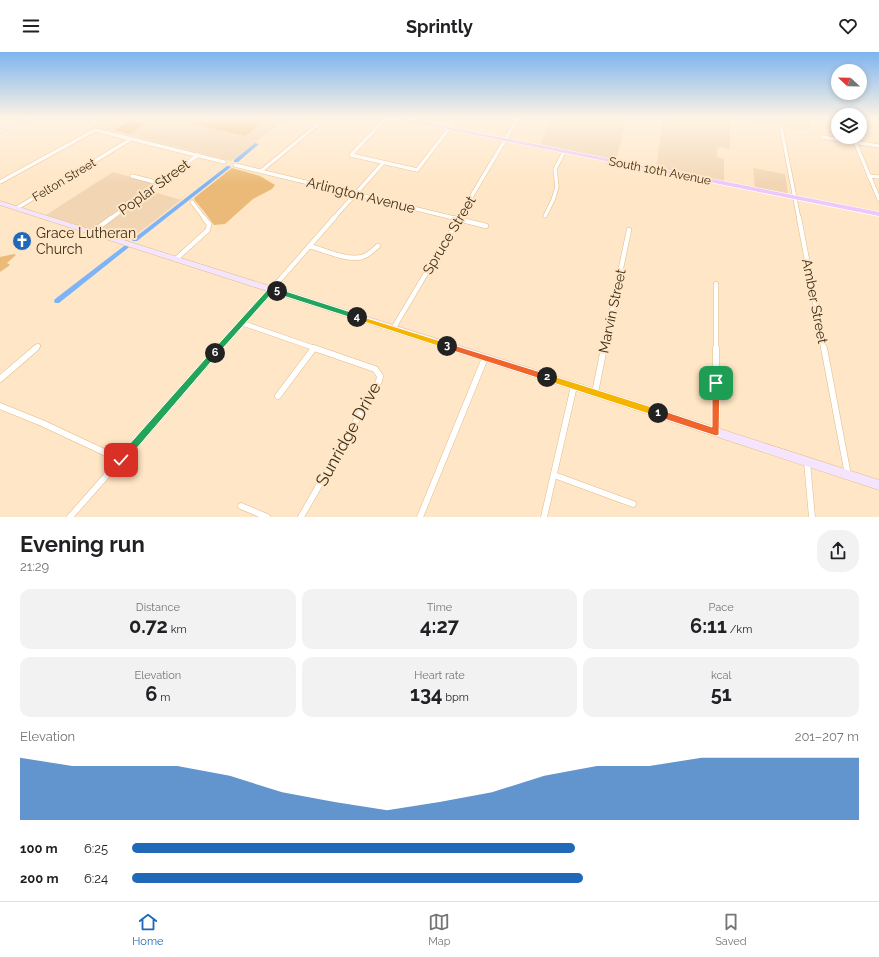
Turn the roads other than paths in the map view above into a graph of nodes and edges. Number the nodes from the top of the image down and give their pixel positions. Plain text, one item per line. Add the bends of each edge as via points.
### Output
1 (77, 140) edge
2 (130, 140) edge
3 (134, 140) edge
4 (299, 140) edge
5 (365, 140) edge
6 (440, 140) edge
7 (506, 140) joint
8 (784, 140) edge
9 (856, 144) edge
10 (867, 144) edge
11 (879, 146) edge
12 (564, 152) junction
13 (198, 156) junction
14 (224, 162) dead end
15 (383, 163) junction
16 (236, 165) dead end
17 (261, 171) junction
18 (132, 176) dead end
19 (870, 176) junction
20 (879, 177) edge
21 (0, 182) edge
22 (160, 183) junction
23 (355, 194) junction
24 (795, 198) junction
25 (879, 199) edge
26 (192, 202) dead end
27 (0, 203) edge
28 (17, 208) junction
29 (879, 214) edge
30 (545, 216) dead end
31 (458, 219) junction
32 (486, 226) dead end
33 (629, 230) dead end
34 (91, 233) junction
35 (309, 246) junction
36 (378, 246) dead end
37 (176, 259) junction
38 (716, 284) dead end
39 (271, 289) junction
40 (242, 323) junction
41 (393, 329) junction
42 (38, 346) dead end
43 (314, 348) junction
44 (485, 358) junction
45 (0, 379) edge
46 (574, 386) junction
47 (595, 393) junction
48 (278, 396) dead end
49 (0, 406) edge
50 (716, 432) junction
51 (121, 460) junction
52 (807, 462) junction
53 (554, 475) junction
54 (848, 475) junction
55 (879, 485) edge
56 (633, 504) dead end
57 (241, 506) dead end
58 (70, 517) edge
59 (267, 517) edge
60 (301, 517) edge
61 (420, 517) edge
62 (544, 517) edge
63 (812, 517) edge

1 - 21 street
2 - 28 street, Felton Street
3 - 13 street
4 - 17 street
5 - 15 street via 351,155
6 - 15 street via 417,170
7 - 12 main road, South 10th Avenue
7 - 31 street, Spruce Street
8 - 24 street, Amber Street
9 - 19 street
10 - 11 street
12 - 24 main road, South 10th Avenue
12 - 30 street via 555,169 557,187
13 - 14 street
13 - 22 street, Poplar Street
15 - 23 street
16 - 17 street, Arlington Avenue
17 - 23 street, Arlington Avenue
18 - 22 street
19 - 20 street
19 - 25 street
22 - 34 street, Poplar Street
23 - 31 street, Arlington Avenue
23 - 35 street
24 - 29 main road, South 10th Avenue
24 - 54 street, Amber Street
26 - 37 street via 208,224 208,230
27 - 28 street
28 - 34 street
31 - 32 street, Arlington Avenue
31 - 41 street, Spruce Street
33 - 47 street, Marvin Street
34 - 37 street
35 - 36 street via 353,258 368,255
35 - 39 street
37 - 39 street
38 - 50 street
39 - 40 street
39 - 41 street
40 - 43 street, Sunridge Drive
40 - 51 street
41 - 44 street
42 - 45 street
43 - 48 street
43 - 60 street, Sunridge Drive via 375,369 380,376
44 - 46 street
44 - 61 street
46 - 47 street
46 - 53 street
47 - 50 street
49 - 51 street
50 - 52 street
51 - 58 street
52 - 54 street
52 - 63 street
53 - 56 street
53 - 62 street
54 - 55 street
57 - 59 street

